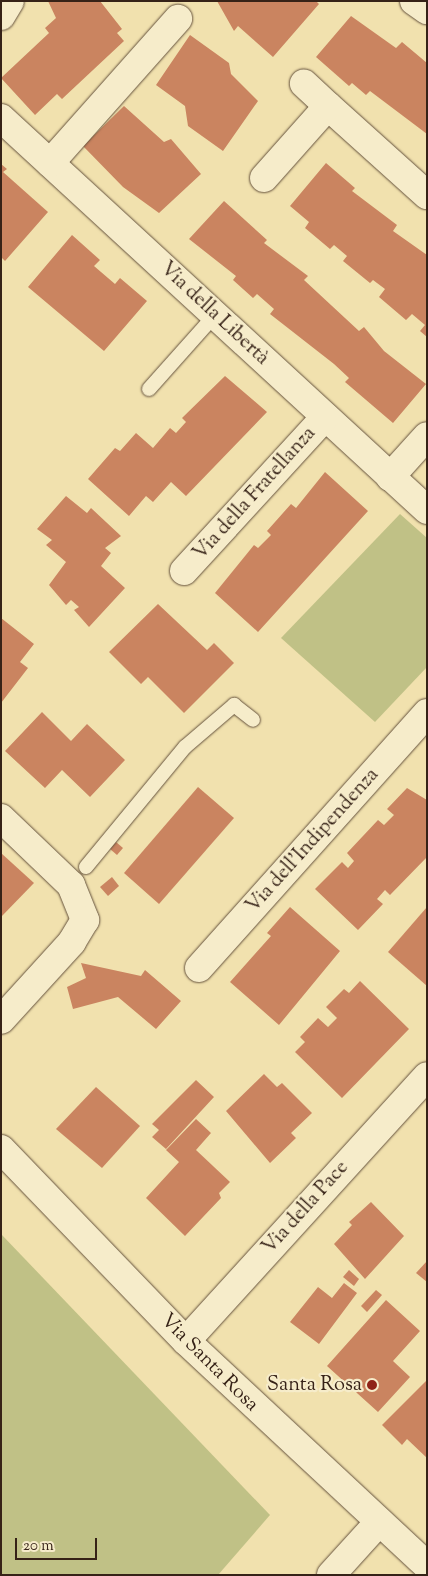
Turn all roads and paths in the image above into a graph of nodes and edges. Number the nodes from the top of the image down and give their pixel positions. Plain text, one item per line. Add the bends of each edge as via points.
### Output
1 (10, 1) edge
2 (414, 1) edge
3 (427, 10) edge
4 (1, 16) edge
5 (178, 19) dead end
6 (304, 84) dead end
7 (328, 106) junction
8 (1, 118) edge
9 (50, 163) junction
10 (264, 178) dead end
11 (427, 195) edge
12 (215, 315) junction
13 (149, 389) dead end
14 (325, 417) junction
15 (427, 436) edge
16 (390, 477) junction
17 (427, 510) edge
18 (184, 571) dead end
19 (427, 713) edge
20 (254, 720) dead end
21 (1, 818) edge
22 (86, 867) dead end
23 (199, 968) dead end
24 (1, 1020) edge
25 (427, 1076) edge
26 (1, 1149) edge
27 (186, 1341) junction
28 (379, 1522) junction
29 (427, 1566) edge
30 (331, 1575) edge

1 - 4 street
2 - 3 street
5 - 9 street
6 - 7 street
7 - 10 street
7 - 11 street
8 - 9 street, Via della Libertà
9 - 12 street, Via della Libertà
12 - 13 lane
12 - 14 street, Via della Libertà
14 - 16 street, Via della Libertà
14 - 18 street, Via della Fratellanza
15 - 16 street
16 - 17 street, Via della Libertà
19 - 23 street, Via dell'Indipendenza
20 - 22 lane via 234,705 185,747
21 - 24 street via 71,885 85,920 72,942
25 - 27 street, Via della Pace
26 - 27 street, Via Santa Rosa
27 - 28 street, Via Santa Rosa
28 - 29 street, Via Santa Rosa
28 - 30 street

